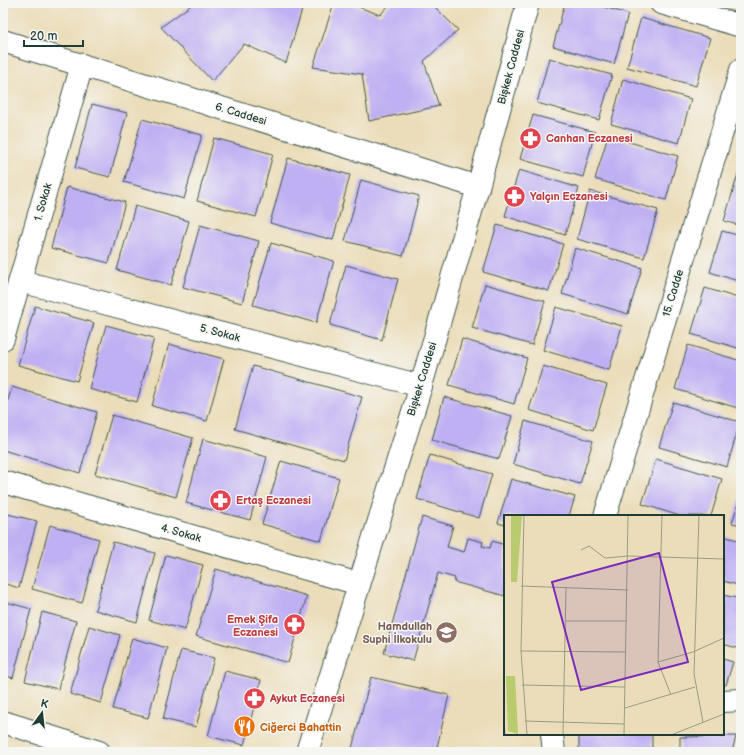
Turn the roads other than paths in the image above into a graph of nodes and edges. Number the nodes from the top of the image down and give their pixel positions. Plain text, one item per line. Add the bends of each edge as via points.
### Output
1 (528, 3) edge
2 (661, 3) edge
3 (741, 26) edge
4 (3, 41) edge
5 (82, 65) junction
6 (741, 70) edge
7 (478, 187) junction
8 (20, 281) junction
9 (3, 340) edge
10 (421, 386) junction
11 (3, 482) edge
12 (605, 515) edge
13 (359, 584) junction
14 (741, 700) edge
15 (724, 701) edge
16 (3, 722) edge
17 (552, 735) edge
18 (99, 752) edge
19 (307, 752) edge
20 (554, 752) edge

1 - 7 street, Bişkek Caddesi
2 - 3 street
4 - 5 street, 6. Caddesi
5 - 7 street, 6. Caddesi
5 - 8 street, 1. Sokak
6 - 12 street, 15. Cadde
7 - 10 street, Bişkek Caddesi
8 - 9 street, 1. Sokak
8 - 10 street, 5. Sokak
10 - 13 street, Bişkek Caddesi
11 - 13 street, 4. Sokak
13 - 19 street, Bişkek Caddesi
14 - 15 street
16 - 18 street
17 - 20 street

